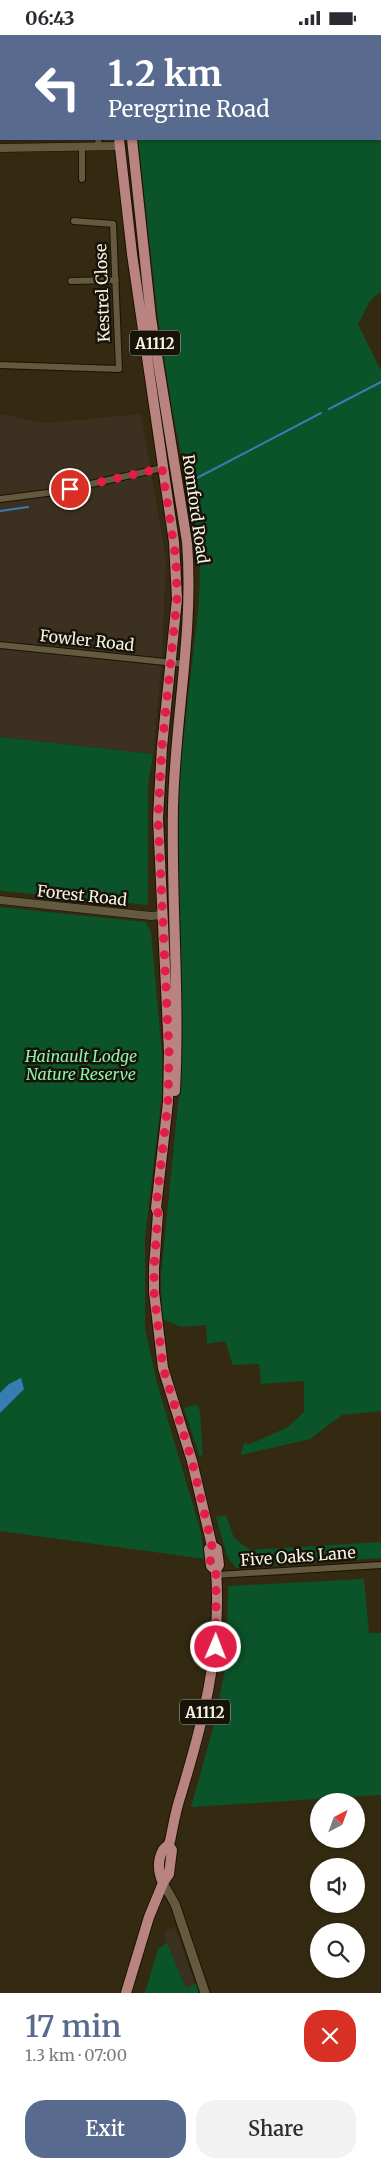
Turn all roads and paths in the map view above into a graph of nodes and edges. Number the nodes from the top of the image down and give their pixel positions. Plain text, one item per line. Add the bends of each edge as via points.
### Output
1 (132, 141) edge
2 (119, 142) edge
3 (99, 143) edge
4 (82, 147) junction
5 (0, 148) edge
6 (82, 179) dead end
7 (74, 221) dead end
8 (116, 280) junction
9 (71, 281) dead end
10 (0, 365) edge
11 (162, 468) junction
12 (0, 499) edge
13 (0, 645) edge
14 (171, 662) junction
15 (185, 664) junction
16 (0, 900) edge
17 (161, 915) junction
18 (158, 1213) junction
19 (381, 1565) edge
20 (216, 1572) junction
21 (163, 1883) junction
22 (126, 1993) edge
23 (205, 1993) edge

1 - 2 main road
1 - 15 main road, Romford Road / A1112 via 151,318 187,541 189,594
2 - 3 street
2 - 11 main road, Romford Road / A1112
3 - 4 street
4 - 5 street
4 - 6 street
7 - 8 street, Kestrel Close via 113,224
8 - 9 street
8 - 10 street, Kestrel Close via 119,369
11 - 12 street via 54,492
11 - 14 main road, Romford Road / A1112 via 177,577
13 - 14 street, Fowler Road
14 - 15 street, Fowler Road
14 - 17 main road, Romford Road / A1112 via 158,818
15 - 18 main road, Romford Road / A1112 via 174,763 173,808 172,910 177,1053 173,1112 161,1210
16 - 17 street, Forest Road
17 - 18 main road, Romford Road / A1112 via 169,1052
18 - 20 main road, Romford Road / A1112 via 154,1292 163,1368 192,1461 212,1545 217,1549 219,1564
19 - 20 street, Five Oaks Lane
20 - 21 main road, Romford Road / A1112 via 216,1647 211,1683 169,1845 163,1851 158,1868
21 - 22 main road, A1112
21 - 23 main road, Romford Road via 175,1904

